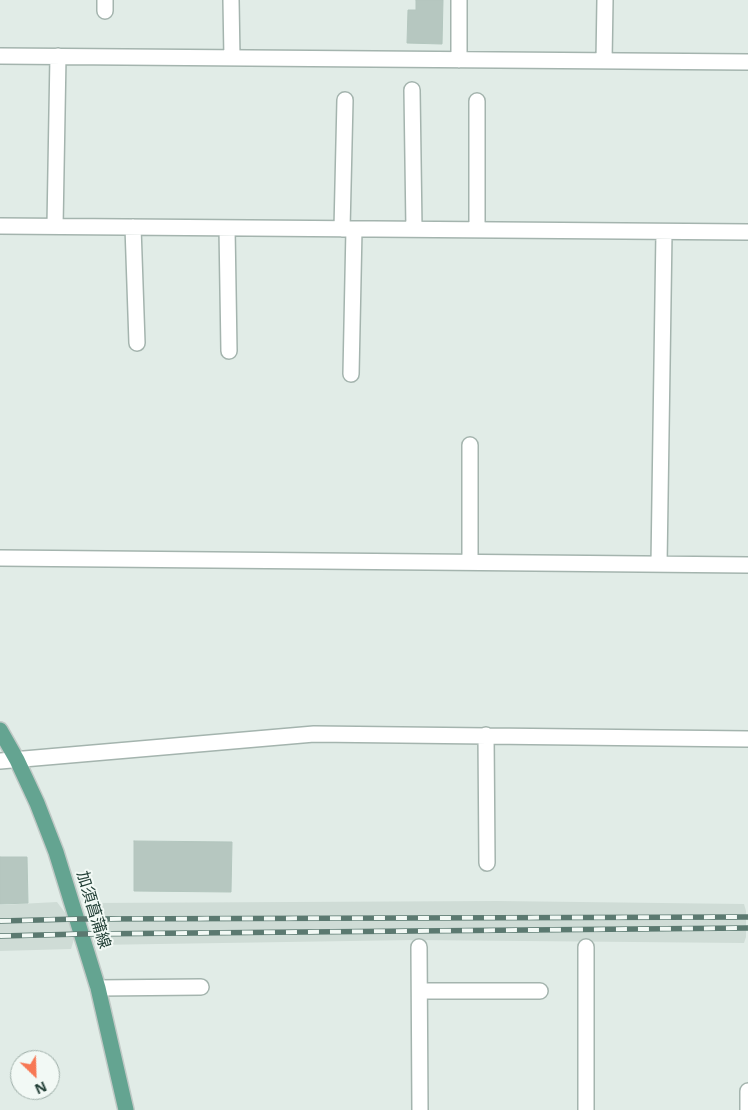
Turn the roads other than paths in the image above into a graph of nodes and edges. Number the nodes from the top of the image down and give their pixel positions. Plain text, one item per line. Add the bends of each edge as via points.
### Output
1 (231, 0) edge
2 (459, 0) edge
3 (605, 0) edge
4 (0, 56) edge
5 (58, 56) junction
6 (232, 58) junction
7 (459, 60) junction
8 (604, 61) junction
9 (748, 62) edge
10 (412, 90) dead end
11 (345, 100) dead end
12 (477, 101) dead end
13 (0, 226) edge
14 (56, 226) junction
15 (133, 227) junction
16 (228, 228) junction
17 (348, 229) junction
18 (414, 229) junction
19 (477, 230) junction
20 (664, 232) junction
21 (748, 232) edge
22 (137, 343) dead end
23 (229, 351) dead end
24 (351, 374) dead end
25 (470, 446) dead end
26 (0, 558) edge
27 (470, 562) junction
28 (659, 564) junction
29 (748, 565) edge
30 (0, 730) edge
31 (486, 735) junction
32 (748, 739) edge
33 (17, 760) junction
34 (0, 761) edge
35 (487, 863) dead end
36 (419, 947) dead end
37 (586, 947) dead end
38 (201, 987) dead end
39 (98, 988) junction
40 (420, 990) junction
41 (540, 991) dead end
42 (748, 1091) edge
43 (126, 1110) edge
44 (420, 1110) edge
45 (586, 1110) edge
46 (748, 1110) edge

1 - 6 street
2 - 7 street
3 - 8 street
4 - 5 street
5 - 6 street
5 - 14 street
6 - 7 street
7 - 8 street
8 - 9 street
10 - 18 street
11 - 17 street
12 - 19 street
13 - 14 street
14 - 15 street
15 - 16 street
15 - 22 street
16 - 17 street
16 - 23 street
17 - 18 street
17 - 24 street
18 - 19 street
19 - 20 street
20 - 21 street
20 - 28 street
25 - 27 street
26 - 27 street
27 - 28 street
28 - 29 street
30 - 33 main road, 加須菖蒲線
31 - 32 street
31 - 33 street via 314,734
31 - 35 street
33 - 34 street
33 - 39 main road, 加須菖蒲線 via 56,852
36 - 40 street
37 - 45 street
38 - 39 street
39 - 43 main road, 加須菖蒲線
40 - 41 street
40 - 44 street
42 - 46 street

